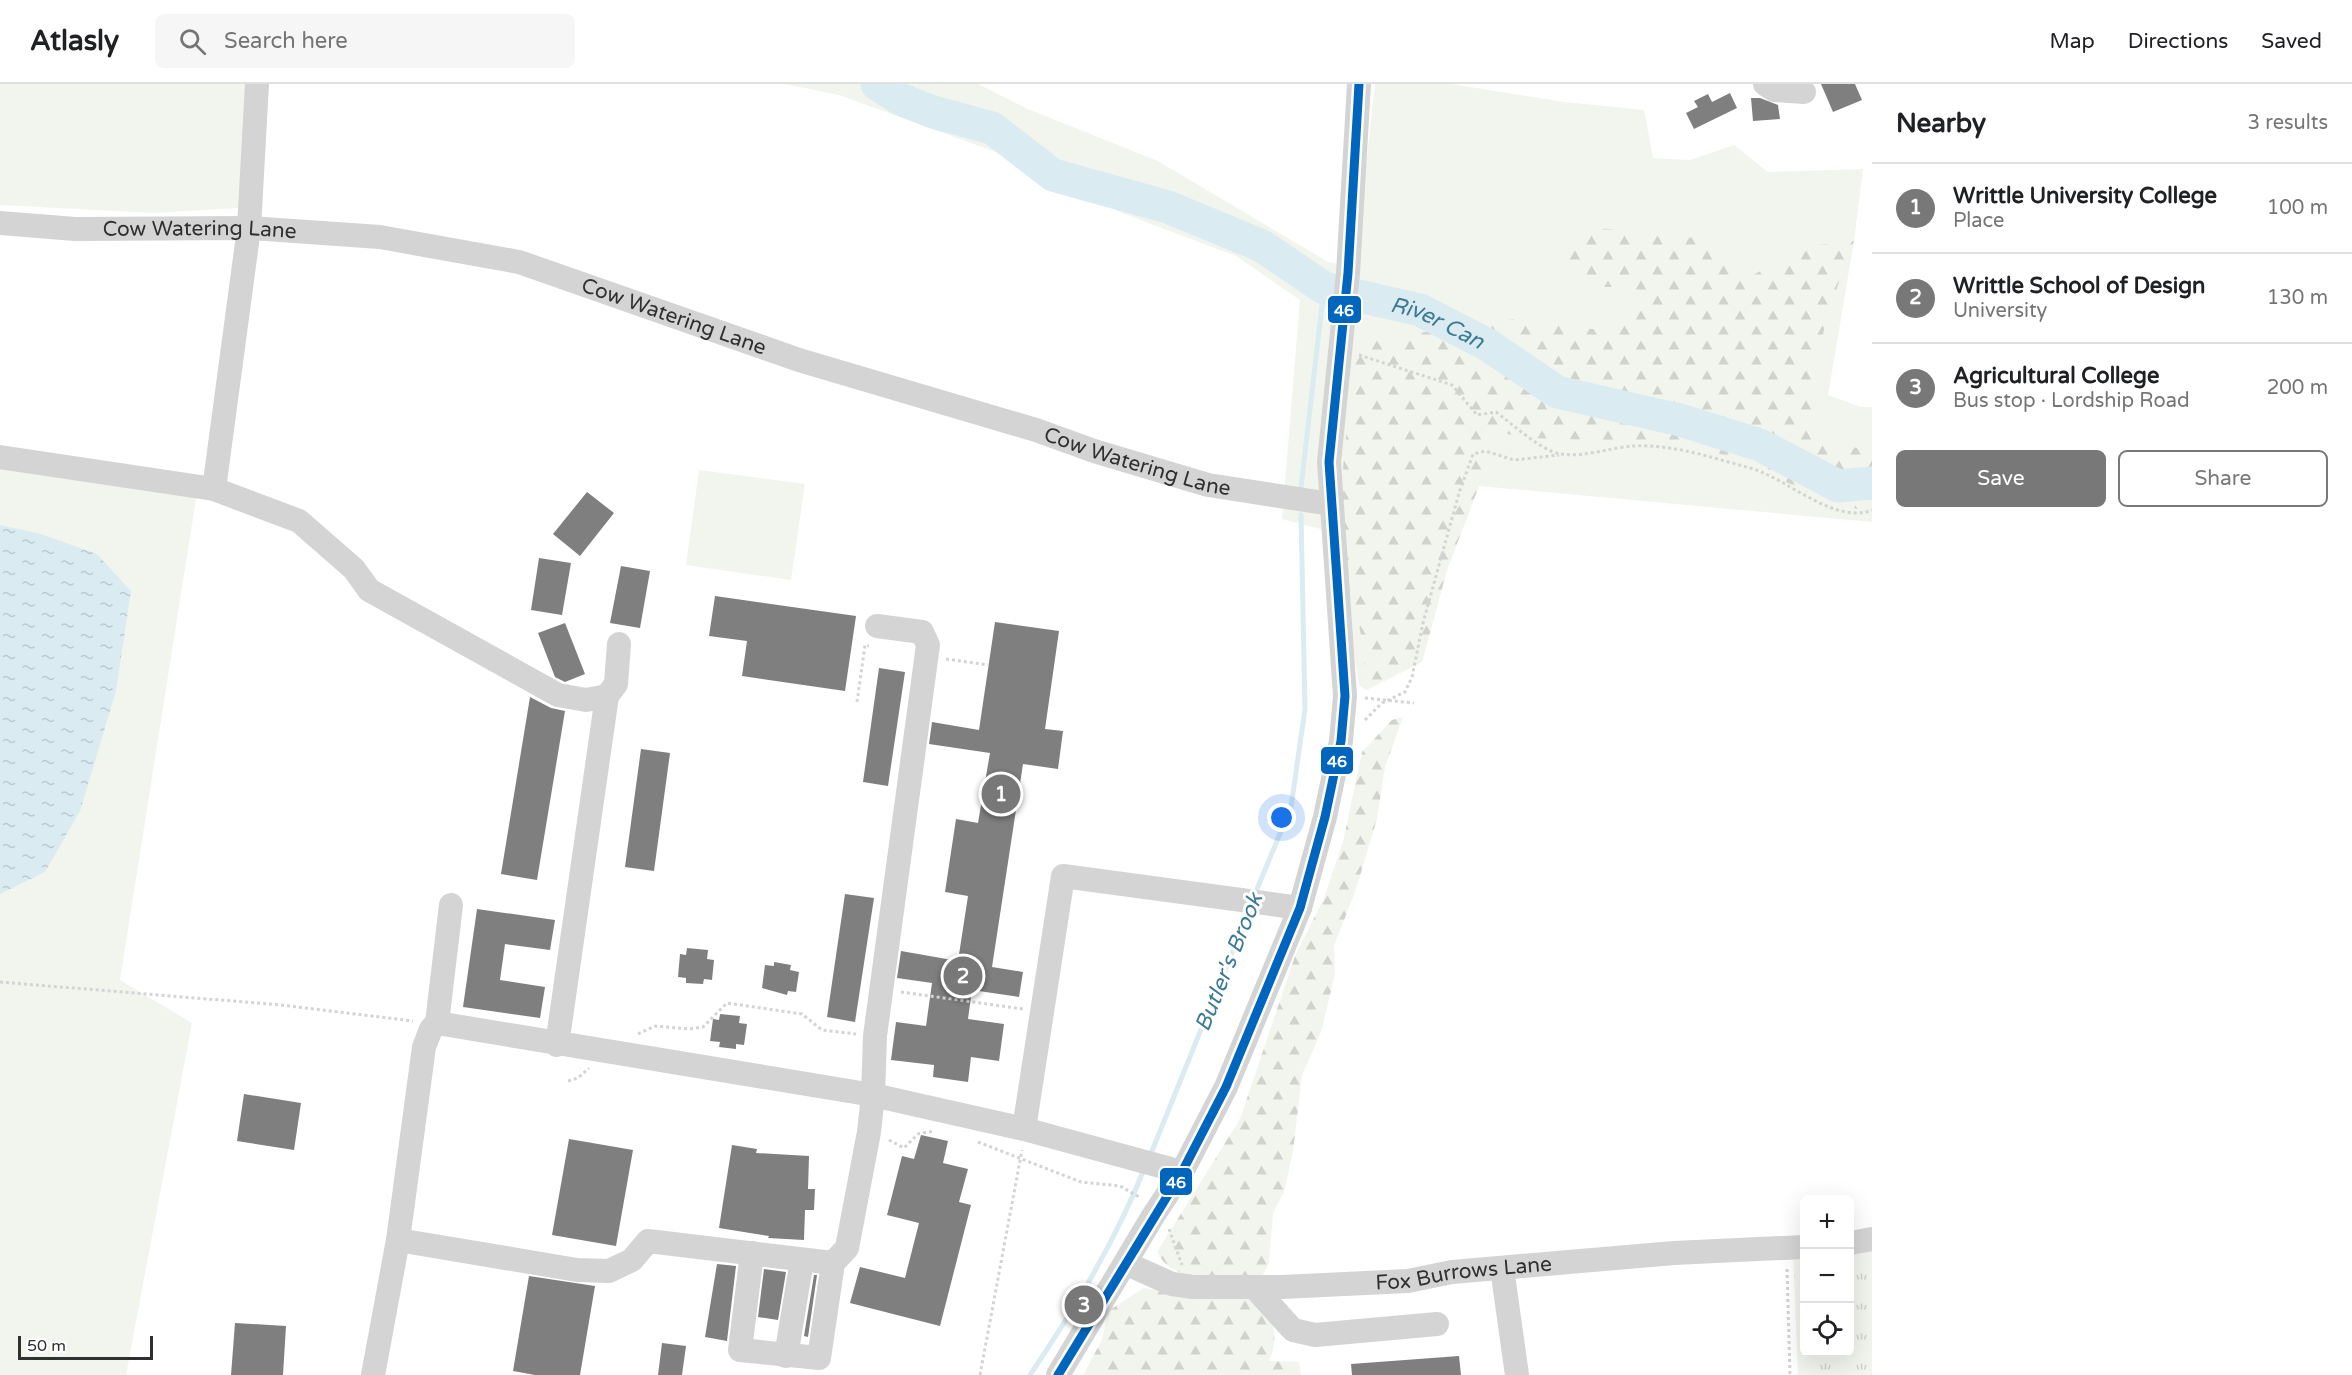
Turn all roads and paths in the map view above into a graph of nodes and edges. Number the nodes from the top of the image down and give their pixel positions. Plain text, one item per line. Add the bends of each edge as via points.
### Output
1 (257, 84) edge
2 (1359, 84) edge
3 (1765, 84) edge
4 (1804, 92) dead end
5 (0, 223) edge
6 (249, 228) junction
7 (1341, 352) junction
8 (1560, 454) junction
9 (0, 457) edge
10 (213, 489) junction
11 (1330, 504) junction
12 (1872, 510) edge
13 (877, 626) dead end
14 (619, 644) dead end
15 (607, 696) junction
16 (1346, 696) junction
17 (1389, 700) junction
18 (1414, 703) dead end
19 (1341, 741) junction
20 (451, 905) dead end
21 (1300, 908) junction
22 (0, 982) edge
23 (881, 987) junction
24 (1041, 1011) junction
25 (437, 1023) junction
26 (874, 1036) junction
27 (631, 1037) dead end
28 (557, 1045) junction
29 (603, 1052) junction
30 (568, 1081) dead end
31 (873, 1095) junction
32 (1024, 1129) junction
33 (940, 1131) dead end
34 (869, 1132) junction
35 (968, 1138) dead end
36 (1021, 1159) junction
37 (1182, 1172) junction
38 (1140, 1198) dead end
39 (1167, 1224) dead end
40 (1872, 1239) edge
41 (398, 1240) junction
42 (1854, 1242) edge
43 (1796, 1247) edge
44 (752, 1253) junction
45 (802, 1260) junction
46 (833, 1263) junction
47 (1125, 1263) junction
48 (1502, 1268) junction
49 (1185, 1275) dead end
50 (1254, 1287) junction
51 (1437, 1324) dead end
52 (786, 1356) junction
53 (373, 1375) edge
54 (980, 1375) edge
55 (1058, 1375) edge
56 (1517, 1375) edge
57 (1790, 1375) edge

1 - 6 street
2 - 7 street
3 - 4 street via 1774,90
5 - 6 street, Cow Watering Lane via 75,229
6 - 10 street
6 - 11 street, Cow Watering Lane via 380,237 519,262 799,360 1026,426 1094,451 1208,485
7 - 8 path via 1452,385 1477,415 1496,412
7 - 11 street via 1329,462
8 - 12 path via 1635,446 1667,448 1759,471 1842,512
8 - 17 path via 1514,459 1485,450 1473,453 1423,622 1412,677 1405,692
9 - 10 street
10 - 15 street via 299,521 354,569 369,590 558,695 586,700
11 - 16 street
13 - 23 street via 922,632 928,645
14 - 15 street via 616,684
15 - 28 street
16 - 17 path
16 - 19 street
17 - 18 path
17 - 19 path
19 - 21 street
20 - 25 street
21 - 24 street via 1063,876
21 - 37 street via 1226,1087
22 - 25 path via 281,1005
23 - 24 path
23 - 26 street
24 - 32 street
25 - 28 street
25 - 41 street via 424,1047
26 - 27 path via 822,1030 802,1014 727,1003 703,1027 655,1026
26 - 31 street
28 - 29 street
29 - 30 path via 578,1078
29 - 31 street
31 - 32 street
31 - 34 street
32 - 36 path
32 - 37 street
33 - 34 path via 918,1134 904,1148
34 - 46 street via 847,1248
35 - 36 path
36 - 38 path via 1081,1182 1120,1186
36 - 54 path
37 - 47 street
39 - 49 path
40 - 42 street
41 - 44 street via 577,1270 609,1271 632,1260 648,1241
41 - 53 street
43 - 48 street, Fox Burrows Lane
43 - 57 path via 1786,1302
44 - 45 street
44 - 52 street via 740,1350
45 - 46 street
45 - 52 street
46 - 52 street via 819,1359
47 - 50 street, Fox Burrows Lane via 1172,1284
47 - 55 street
48 - 50 street, Fox Burrows Lane via 1408,1281
48 - 56 street
50 - 51 street via 1293,1330 1315,1335

